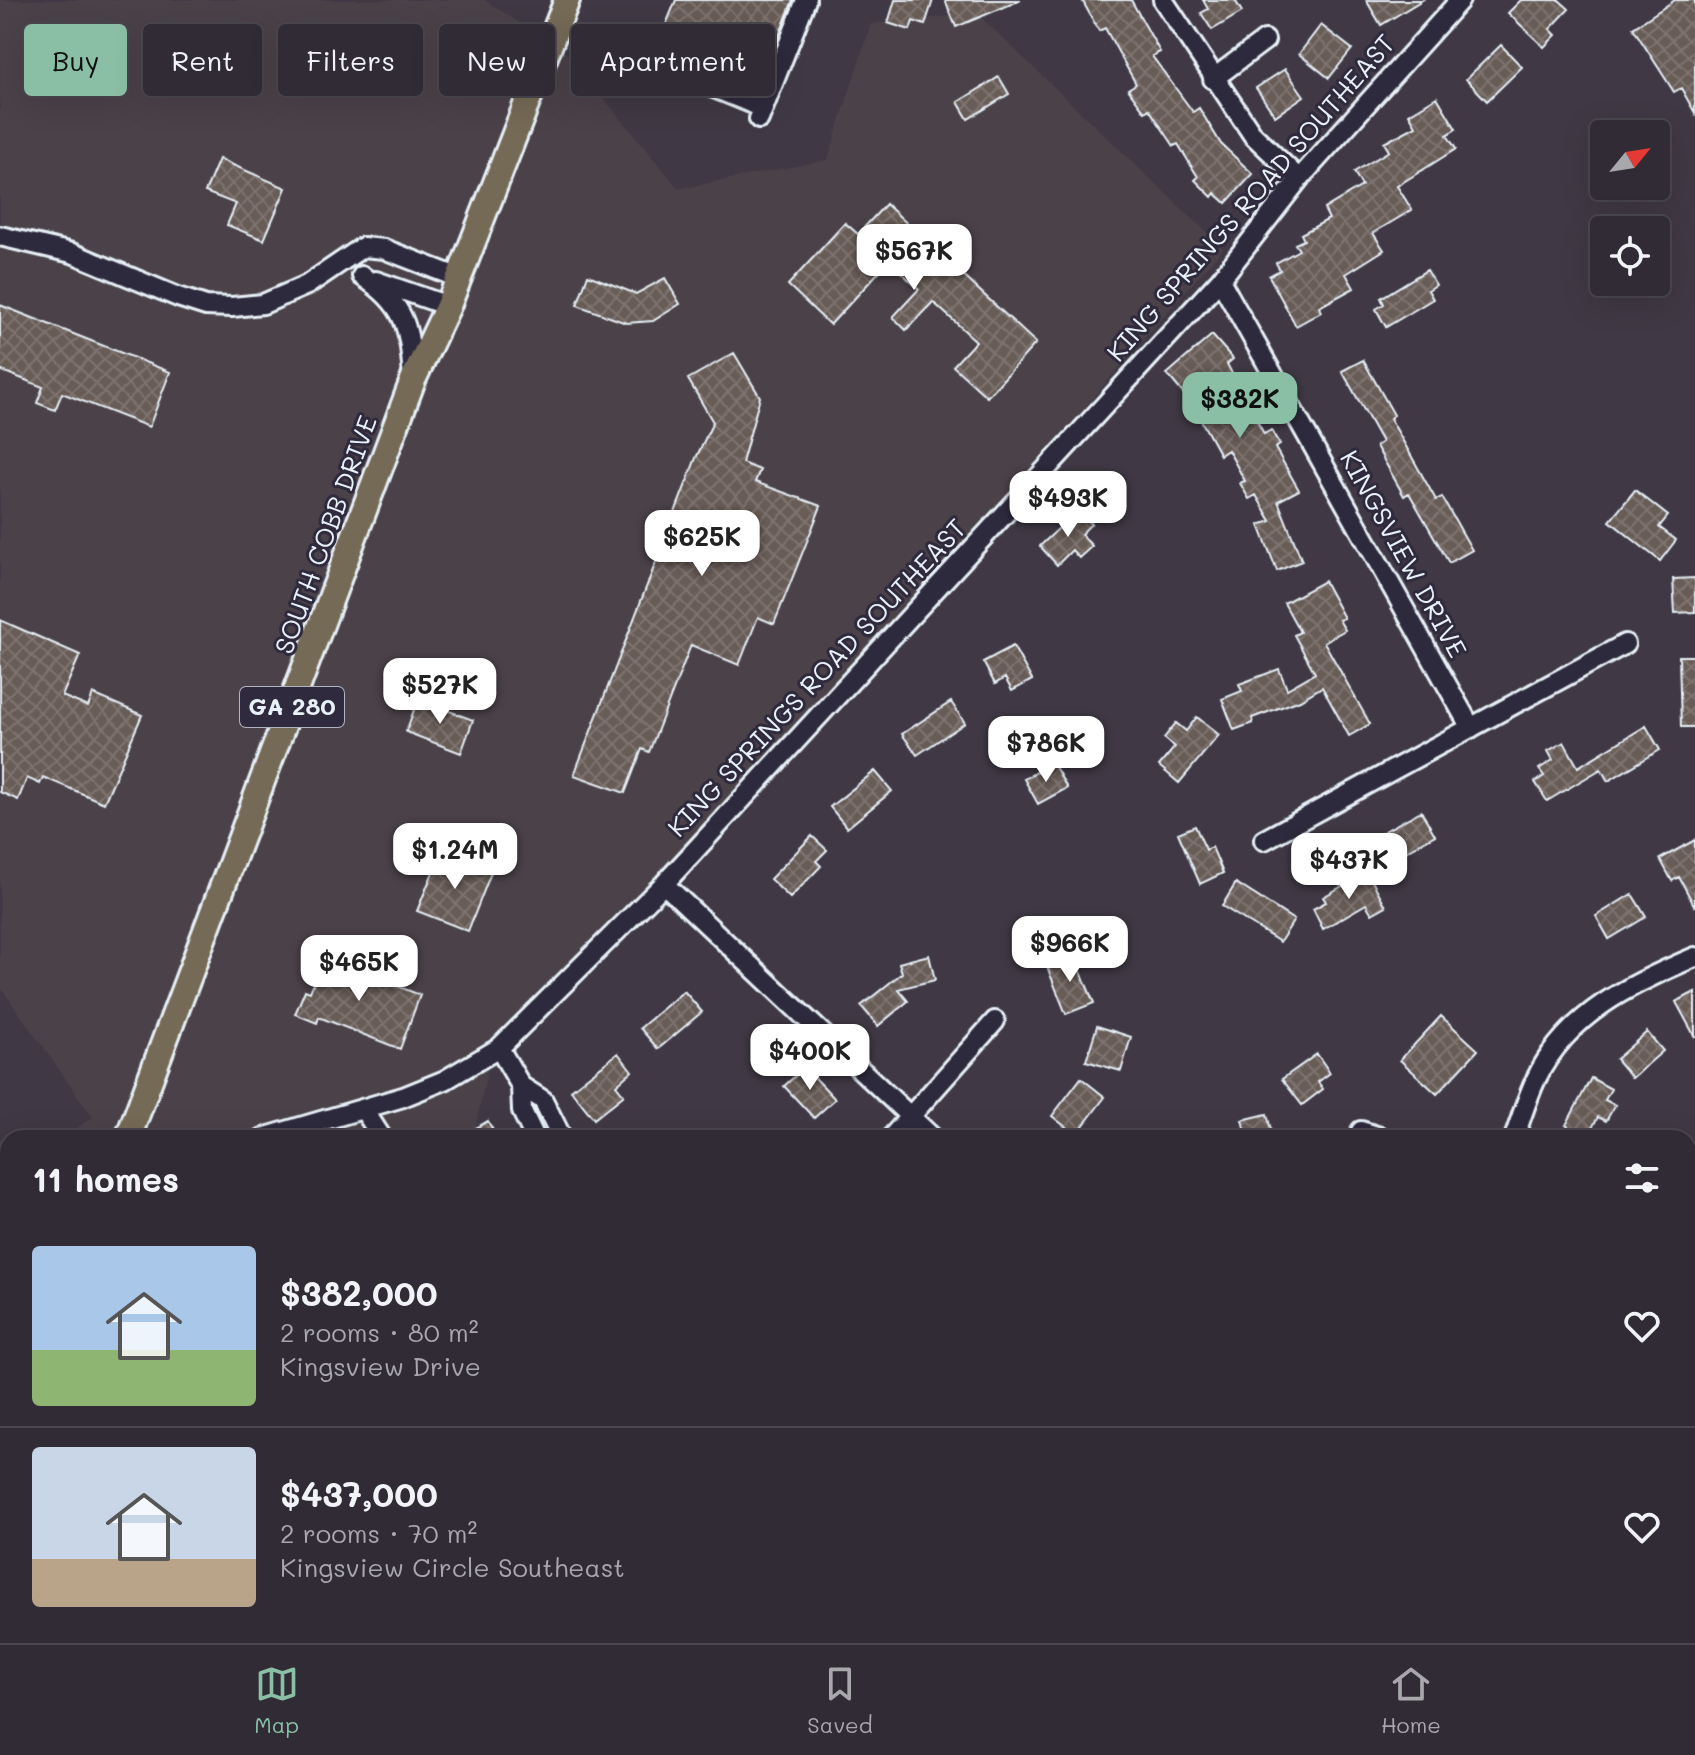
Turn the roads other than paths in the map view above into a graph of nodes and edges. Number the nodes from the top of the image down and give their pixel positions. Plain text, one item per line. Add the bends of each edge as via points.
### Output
1 (567, 0) edge
2 (806, 0) edge
3 (1163, 0) edge
4 (1456, 1) edge
5 (1265, 40) dead end
6 (775, 78) edge
7 (1213, 79) junction
8 (724, 96) edge
9 (768, 96) edge
10 (1299, 179) junction
11 (0, 236) edge
12 (344, 261) junction
13 (362, 276) junction
14 (459, 278) junction
15 (1220, 280) junction
16 (448, 306) junction
17 (413, 380) junction
18 (1625, 644) dead end
19 (1471, 728) junction
20 (1264, 840) dead end
21 (664, 884) junction
22 (1695, 957) edge
23 (995, 1021) dead end
24 (499, 1048) junction
25 (521, 1086) junction
26 (364, 1110) junction
27 (910, 1117) junction
28 (131, 1130) edge
29 (292, 1130) edge
30 (377, 1130) edge
31 (531, 1130) edge
32 (558, 1130) edge
33 (898, 1130) edge
34 (924, 1130) edge
35 (1517, 1130) edge

1 - 14 main road, SOUTH COBB DRIVE / GA 280
2 - 6 street
3 - 7 street
4 - 10 street, KING SPRINGS ROAD SOUTHEAST
5 - 7 street
7 - 10 street via 1253,135
8 - 9 street via 761,113
10 - 15 street, KING SPRINGS ROAD SOUTHEAST
11 - 12 street via 72,253 206,306 263,304
12 - 13 street
12 - 14 street via 363,247 384,249
13 - 16 street
13 - 17 street via 385,291 405,319
14 - 16 main road, SOUTH COBB DRIVE / GA 280
15 - 19 street, KINGSVIEW DRIVE
15 - 21 street, KING SPRINGS ROAD SOUTHEAST
16 - 17 main road, SOUTH COBB DRIVE / GA 280
17 - 28 main road, SOUTH COBB DRIVE / GA 280
18 - 19 street
19 - 20 street
21 - 24 street, KING SPRINGS ROAD SOUTHEAST
21 - 27 street
22 - 35 street via 1603,1001 1562,1037 1536,1079
23 - 27 street
24 - 25 street
24 - 26 street, KING SPRINGS ROAD SOUTHEAST via 445,1080
25 - 31 street via 522,1111
25 - 32 street via 543,1100
26 - 29 street, KING SPRINGS ROAD SOUTHEAST
26 - 30 street
27 - 33 street
27 - 34 street

